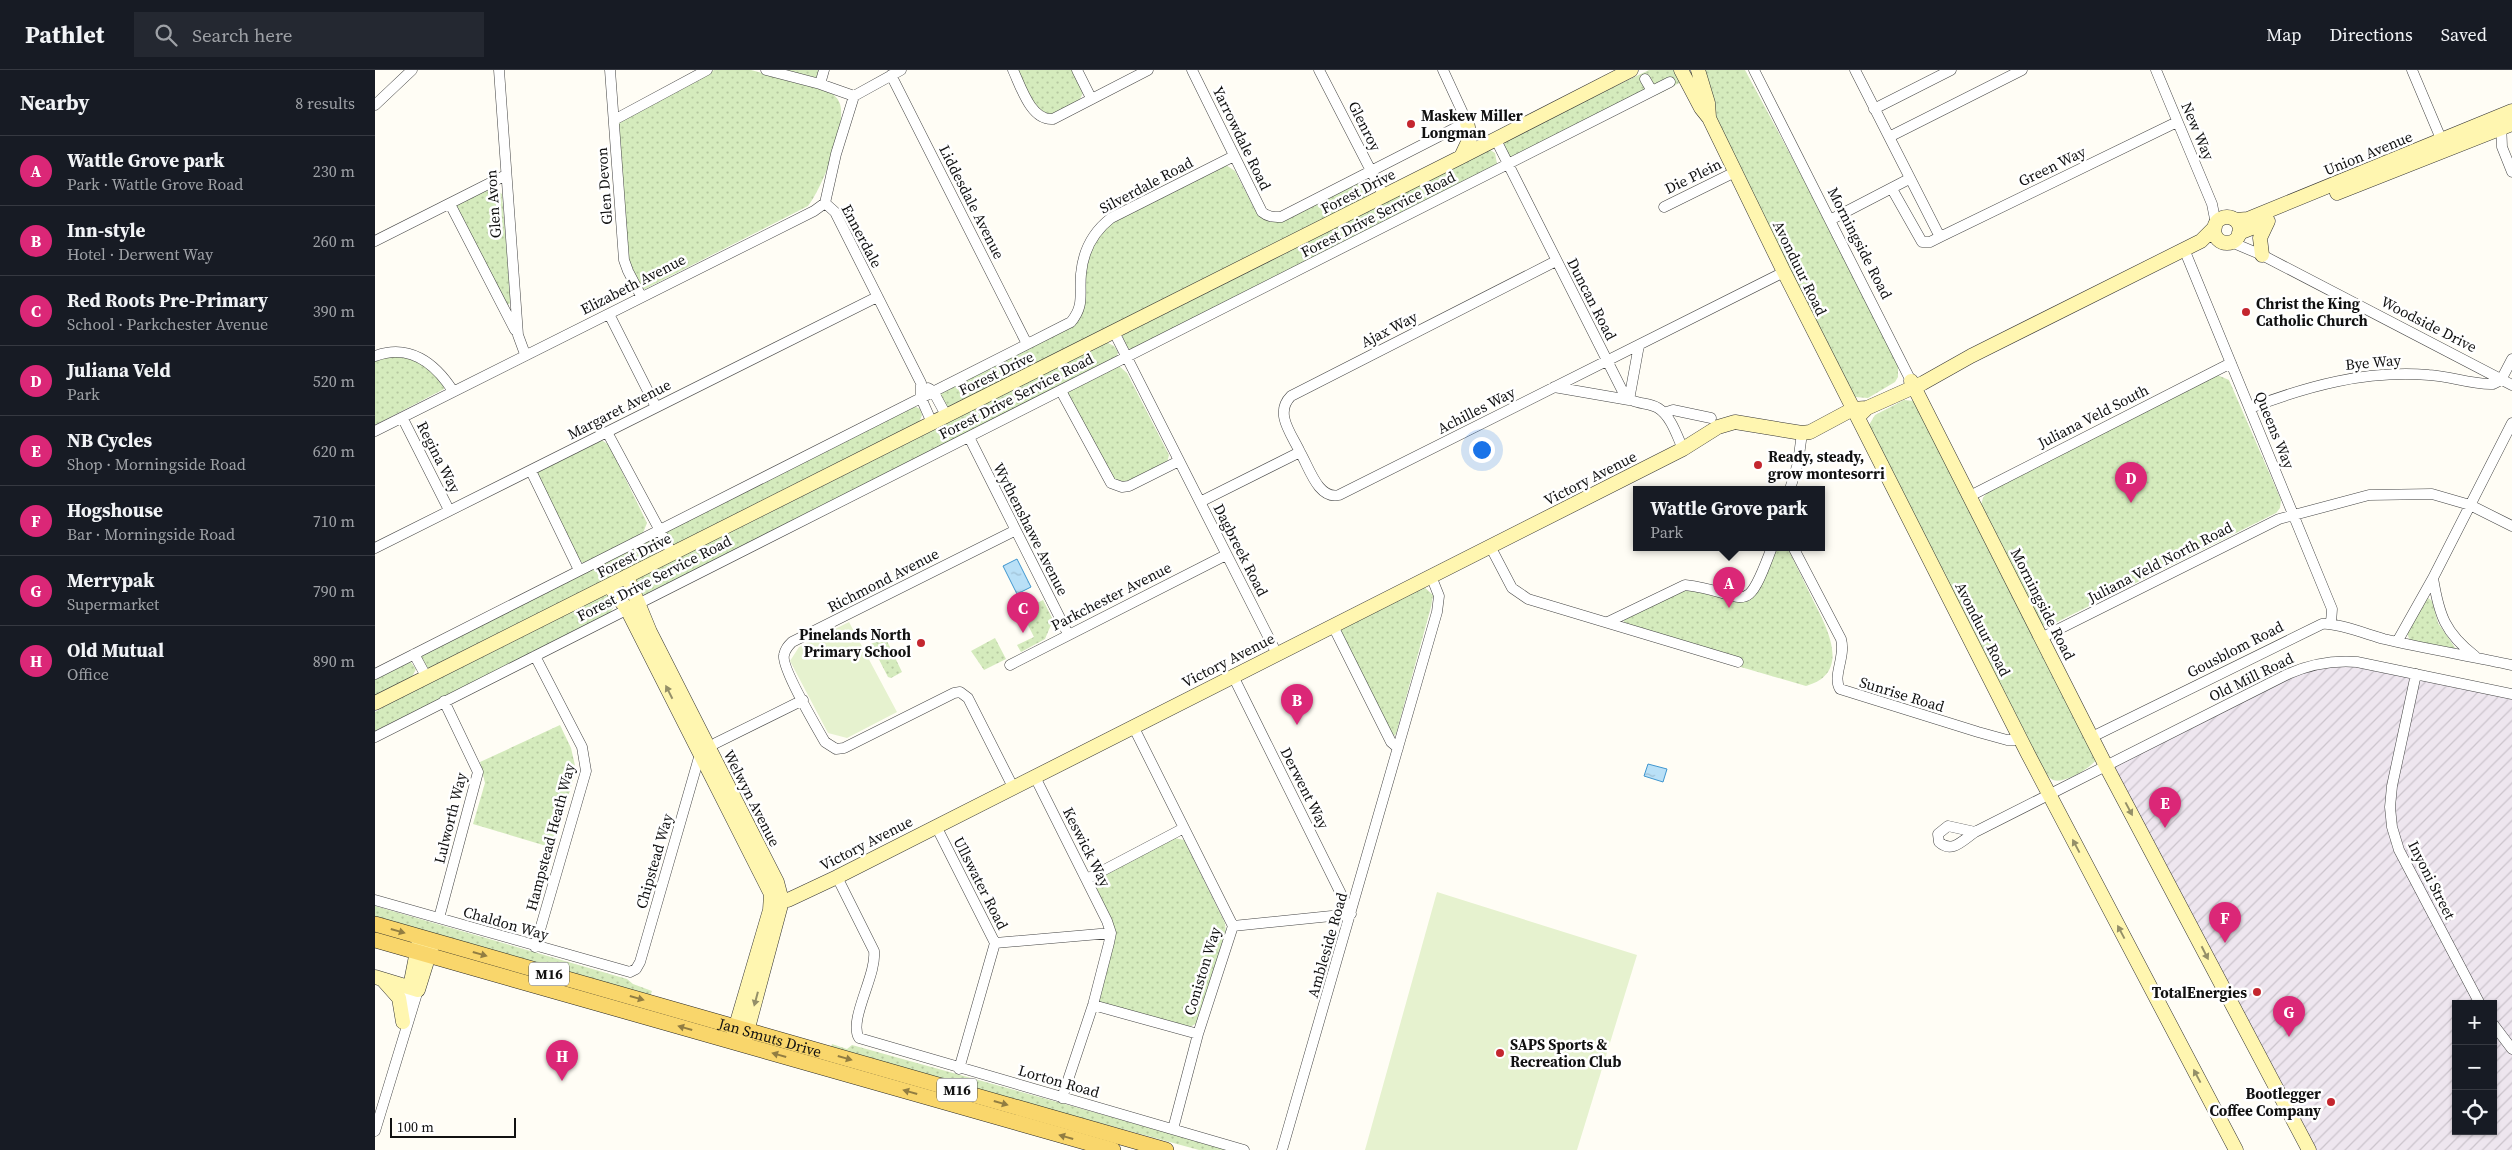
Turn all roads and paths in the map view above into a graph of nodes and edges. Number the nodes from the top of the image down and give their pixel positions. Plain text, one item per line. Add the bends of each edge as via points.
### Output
1 (411, 70) edge
2 (499, 70) edge
3 (610, 70) edge
4 (707, 70) edge
5 (766, 70) edge
6 (823, 70) edge
7 (1013, 70) edge
8 (1077, 70) edge
9 (1148, 70) edge
10 (1192, 70) edge
11 (1319, 70) edge
12 (1443, 70) edge
13 (1631, 70) edge
14 (1681, 70) edge
15 (1698, 70) edge
16 (1754, 70) edge
17 (1855, 70) edge
18 (1951, 70) edge
19 (2022, 70) edge
20 (2157, 70) edge
21 (2412, 70) edge
22 (896, 72) edge
23 (1645, 79) dead end
24 (1671, 82) dead end
25 (820, 84) junction
26 (1653, 91) junction
27 (854, 96) junction
28 (1091, 98) junction
29 (375, 105) edge
30 (1874, 108) junction
31 (1709, 118) junction
32 (614, 120) junction
33 (2507, 120) edge
34 (1467, 122) junction
35 (2177, 122) junction
36 (2481, 130) junction
37 (1889, 137) junction
38 (1496, 140) junction
39 (2502, 147) junction
40 (2437, 148) junction
41 (1234, 156) junction
42 (1461, 158) junction
43 (1508, 166) junction
44 (1371, 172) junction
45 (1735, 172) junction
46 (2512, 172) edge
47 (507, 175) junction
48 (1909, 179) junction
49 (1892, 189) junction
50 (1384, 196) junction
51 (825, 203) junction
52 (450, 204) junction
53 (1664, 207) dead end
54 (2267, 217) junction
55 (1831, 220) junction
56 (2227, 230) junction
57 (1940, 237) junction
58 (375, 242) edge
59 (2184, 249) junction
60 (2257, 253) junction
61 (1556, 261) junction
62 (1784, 272) junction
63 (641, 296) junction
64 (877, 297) junction
65 (609, 314) junction
66 (1114, 332) junction
67 (518, 336) junction
68 (1026, 342) junction
69 (1639, 345) junction
70 (525, 354) junction
71 (375, 356) edge
72 (1127, 356) junction
73 (2512, 359) edge
74 (1607, 361) junction
75 (2231, 363) junction
76 (2501, 380) junction
77 (921, 383) junction
78 (1912, 385) junction
79 (2512, 385) edge
80 (1554, 387) junction
81 (453, 391) junction
82 (933, 391) junction
83 (1061, 391) junction
84 (921, 398) junction
85 (1629, 400) junction
86 (656, 407) junction
87 (2250, 408) junction
88 (1859, 412) junction
89 (1664, 413) junction
90 (946, 415) junction
91 (1711, 418) dead end
92 (403, 419) junction
93 (932, 423) junction
94 (2512, 424) edge
95 (375, 431) edge
96 (607, 432) junction
97 (969, 437) junction
98 (1801, 437) junction
99 (1683, 449) junction
100 (1300, 452) junction
101 (1179, 461) junction
102 (531, 471) junction
103 (1791, 486) edge
104 (1970, 496) junction
105 (1200, 502) junction
106 (2470, 504) junction
107 (449, 510) junction
108 (2293, 516) junction
109 (2512, 526) edge
110 (658, 530) junction
111 (1015, 531) junction
112 (1490, 546) junction
113 (375, 548) edge
114 (1771, 551) edge
115 (1795, 551) edge
116 (672, 553) junction
117 (1226, 555) junction
118 (579, 570) junction
119 (627, 576) junction
120 (1431, 576) junction
121 (2433, 578) junction
122 (609, 586) junction
123 (632, 606) junction
124 (1608, 622) junction
125 (2331, 623) junction
126 (1333, 626) junction
127 (1068, 634) junction
128 (2041, 638) junction
129 (2397, 642) junction
130 (414, 654) junction
131 (1277, 654) junction
132 (535, 656) junction
133 (2477, 658) junction
134 (1738, 662) dead end
135 (1010, 665) dead end
136 (2512, 665) edge
137 (375, 674) edge
138 (2416, 674) junction
139 (1233, 676) junction
140 (427, 678) junction
141 (2512, 694) edge
142 (803, 700) junction
143 (444, 701) junction
144 (375, 703) edge
145 (1133, 726) junction
146 (375, 737) edge
147 (2092, 738) junction
148 (2021, 740) junction
149 (1398, 748) junction
150 (704, 751) junction
151 (2106, 766) junction
152 (1035, 776) junction
153 (1013, 787) junction
154 (2049, 794) junction
155 (936, 826) junction
156 (1184, 828) junction
157 (1975, 832) dead end
158 (837, 877) junction
159 (1087, 879) junction
160 (777, 882) junction
161 (799, 894) junction
162 (375, 900) edge
163 (777, 901) junction
164 (1351, 914) junction
165 (439, 918) junction
166 (375, 924) edge
167 (1233, 926) junction
168 (1111, 933) junction
169 (427, 939) junction
170 (375, 940) edge
171 (995, 943) junction
172 (535, 947) junction
173 (422, 954) junction
174 (630, 972) joint
175 (378, 978) edge
176 (414, 988) junction
177 (2478, 1000) edge
178 (1093, 1004) junction
179 (403, 1022) junction
180 (742, 1028) junction
181 (2497, 1029) edge
182 (1198, 1034) junction
183 (737, 1043) junction
184 (402, 1045) junction
185 (2512, 1049) edge
186 (959, 1069) junction
187 (1062, 1098) junction
188 (1173, 1129) junction
189 (375, 1131) edge
190 (1113, 1150) edge
191 (1166, 1150) edge
192 (1244, 1150) edge
193 (1282, 1150) edge
194 (2236, 1150) edge
195 (2309, 1150) edge

1 - 29 street
2 - 47 street, Glen Avon
3 - 32 street, Glen Devon
4 - 32 street
5 - 25 street
6 - 25 street
7 - 28 street via 1039,117 1053,119
8 - 28 street
9 - 28 street
10 - 41 street, Yarrowdale Road
11 - 44 street, Glenroy
12 - 34 street
13 - 38 street, Forest Drive
14 - 31 street, Avonduur Road
15 - 31 street, Avonduur Road
16 - 55 street, Morningside Road
17 - 30 street
18 - 30 street
19 - 37 street
20 - 35 street, New Way
21 - 40 street via 2439,134
22 - 27 street
22 - 68 street, Liddesdale Avenue
23 - 26 street
24 - 26 street, Forest Drive Service Road
25 - 27 street
26 - 43 street, Forest Drive Service Road
27 - 51 street, Ennerdale
30 - 37 street
31 - 45 street, Avonduur Road
32 - 63 street, Glen Devon via 624,260
33 - 36 street, Union Avenue
33 - 39 street
34 - 42 street via 1471,138
34 - 44 street
35 - 56 street, New Way via 2212,204
35 - 57 street, Green Way
36 - 39 street
36 - 40 street, Union Avenue
37 - 48 street
38 - 42 street, Forest Drive
38 - 43 street, Duncan Road
39 - 46 street
40 - 54 street, Union Avenue
41 - 44 street, Yarrowdale Road via 1267,217 1281,217
41 - 68 street, Silverdale Road via 1111,218 1098,228 1083,262 1079,313 1071,322
42 - 50 street, Forest Drive
43 - 61 street, Duncan Road
43 - 72 street, Forest Drive Service Road
44 - 50 street, Glenroy
45 - 53 street, Die Plein
45 - 62 street, Avonduur Road
47 - 52 street
47 - 67 street, Glen Avon
48 - 49 street
48 - 57 street
49 - 55 street
49 - 57 street, Green Way via 1921,242
50 - 66 street, Forest Drive
51 - 63 street, Elizabeth Avenue
51 - 64 street, Ennerdale via 835,212
52 - 58 street
52 - 67 street, Glen Avon
54 - 56 street, Union Avenue
54 - 60 street
55 - 78 street, Morningside Road
56 - 59 street, Union Avenue
56 - 60 street, Woodside Drive
59 - 75 street, Queens Way
59 - 78 street, Union Avenue via 1971,356 1954,368
60 - 76 street, Woodside Drive
61 - 74 street, Duncan Road
61 - 100 street, Ajax Way via 1291,396 1285,402 1283,417
62 - 69 street, Achilles Way
62 - 88 street, Avonduur Road
63 - 65 street, Elizabeth Avenue
64 - 77 street, Ennerdale
64 - 86 street, Margaret Avenue
65 - 70 street, Elizabeth Avenue
65 - 86 street
66 - 72 street, Dagbreek Road
66 - 90 street, Forest Drive
67 - 70 street, Glen Avon
68 - 82 street
69 - 74 street, Achilles Way
69 - 85 street
70 - 81 street, Elizabeth Avenue
71 - 81 street via 401,351 417,356 442,374
72 - 83 street, Forest Drive Service Road
72 - 101 street, Dagbreek Road
73 - 76 street
74 - 80 street, Achilles Way
74 - 85 street, Duncan Road
75 - 87 street, Queens Way
75 - 104 street, Juliana Veld South
76 - 79 street, Woodside Drive
76 - 87 street, Bye Way via 2487,384 2429,375 2350,378 2296,391
77 - 82 street, Ennerdale
77 - 84 street, Ennerdale
78 - 88 street, Union Avenue
78 - 104 street, Morningside Road
80 - 85 street
80 - 100 street, Achilles Way via 1339,495 1323,492
81 - 92 street, Elizabeth Avenue
82 - 84 street
82 - 90 street, Ennerdale
83 - 97 street, Forest Drive Service Road
83 - 101 street via 1111,483 1129,486
84 - 93 street, Ennerdale
84 - 110 street
85 - 89 street via 1653,406
86 - 96 street, Margaret Avenue
87 - 108 street, Queens Way
88 - 98 street, Victory Avenue via 1823,436
88 - 148 street, Avonduur Road
89 - 91 street via 1673,410
89 - 99 street
90 - 93 street, Forest Drive
92 - 95 street, Elizabeth Avenue
92 - 107 street, Regina Way
93 - 116 street, Forest Drive
94 - 106 street
96 - 102 street, Margaret Avenue
96 - 110 street
97 - 111 street, Wythenshawe Avenue
97 - 123 street, Forest Drive Service Road
98 - 99 street, Victory Avenue via 1735,422 1718,427
98 - 103 street
99 - 112 street, Victory Avenue
100 - 105 street
101 - 105 street, Dagbreek Road
102 - 107 street, Margaret Avenue
102 - 118 street
104 - 128 street, Morningside Road
105 - 117 street, Dagbreek Road
106 - 108 street, Juliana Veld North Road via 2432,494 2391,494 2351,499
106 - 109 street, Juliana Veld North Road
106 - 121 street
107 - 113 street, Margaret Avenue
108 - 125 street, Queens Way via 2332,609
108 - 128 street, Juliana Veld North Road via 2279,519
110 - 116 street
110 - 118 street
111 - 127 street, Wythenshawe Avenue
111 - 142 street, Richmond Avenue via 792,642 786,648 784,663
112 - 120 street, Victory Avenue
112 - 124 street via 1506,580 1519,595
114 - 124 street via 1758,585 1751,594 1731,597 1685,585
115 - 148 street, Sunrise Road via 1841,639 1843,658 1837,679 1840,690 1978,732 2007,740
116 - 119 street, Forest Drive
117 - 127 street, Parkchester Avenue
117 - 131 street, Dagbreek Road
118 - 130 street
119 - 122 street, Forest Drive
119 - 123 street, Welwyn Avenue
120 - 126 street, Victory Avenue
120 - 149 street, Ambleside Road via 1439,604
121 - 129 street
121 - 133 street via 2442,620 2451,635
122 - 123 street, Welwyn Avenue
122 - 140 street, Forest Drive
123 - 132 street, Forest Drive Service Road
123 - 150 street, Welwyn Avenue
124 - 134 street
125 - 129 street
125 - 147 street, Gousblom Road via 2313,626
126 - 131 street, Victory Avenue
126 - 149 street via 1391,742
127 - 135 street, Parkchester Avenue
128 - 147 street, Morningside Road
129 - 133 street
130 - 137 street
130 - 140 street
131 - 139 street, Victory Avenue
132 - 143 street, Forest Drive Service Road
132 - 172 street, Hampstead Heath Way via 582,747 586,771
133 - 136 street
138 - 141 street, Old Mill Road
138 - 151 street, Old Mill Road via 2346,662 2306,667
138 - 177 street, Inyoni Street via 2392,786 2391,827 2399,850
139 - 145 street, Victory Avenue
139 - 164 street, Derwent Way
140 - 144 street, Forest Drive
142 - 150 street
142 - 153 street via 825,742 836,749 954,692 965,694
143 - 146 street, Forest Drive Service Road
143 - 165 street, Lulworth Way via 478,772
145 - 152 street, Victory Avenue
145 - 156 street, Coniston Way
147 - 151 street, Morningside Road
148 - 154 street, Avonduur Road
149 - 164 street, Ambleside Road
150 - 160 street, Welwyn Avenue
150 - 163 street, Welwyn Avenue
150 - 174 street, Chipstead Way via 640,962
151 - 154 street, Old Mill Road
151 -> 195 street, Morningside Road
152 - 153 street, Victory Avenue
152 - 159 street, Keswick Way
153 - 155 street, Victory Avenue
154 - 157 street, Old Mill Road
194 -> 154 street, Avonduur Road
155 - 158 street, Victory Avenue
155 - 171 street, Ullswater Road
156 - 159 street
156 - 167 street, Coniston Way
158 - 161 street, Victory Avenue
158 - 186 street, Lorton Road via 874,951 874,963 856,1026 859,1038
159 - 168 street, Keswick Way
160 - 161 street via 787,892
160 - 163 street, Welwyn Avenue
161 - 163 street, Victory Avenue
162 - 165 street, Chaldon Way
163 - 180 street, Welwyn Avenue
164 - 167 street
164 - 193 street, Ambleside Road
165 - 172 street, Chaldon Way
166 -> 169 main road, Jan Smuts Drive / M16
167 - 182 street, Coniston Way
168 - 171 street
168 - 178 street
169 - 173 street
169 -> 180 main road, Jan Smuts Drive / M16
170 - 173 main road, Jan Smuts Drive / M16
171 - 186 street, Ullswater Road
172 - 174 street, Chaldon Way
173 - 176 street
183 -> 173 main road, Jan Smuts Drive / M16
175 - 176 street
175 - 179 street via 391,986 399,998
176 - 179 street
176 - 184 street
178 - 182 street
178 - 187 street
179 - 184 street
180 - 183 street, Welwyn Avenue
180 -> 191 main road, Jan Smuts Drive / M16
181 - 185 street
182 - 188 street, Coniston Way
190 -> 183 main road, Jan Smuts Drive / M16
184 - 189 street
186 - 187 street, Lorton Road
187 - 188 street, Lorton Road
188 - 192 street, Lorton Road

